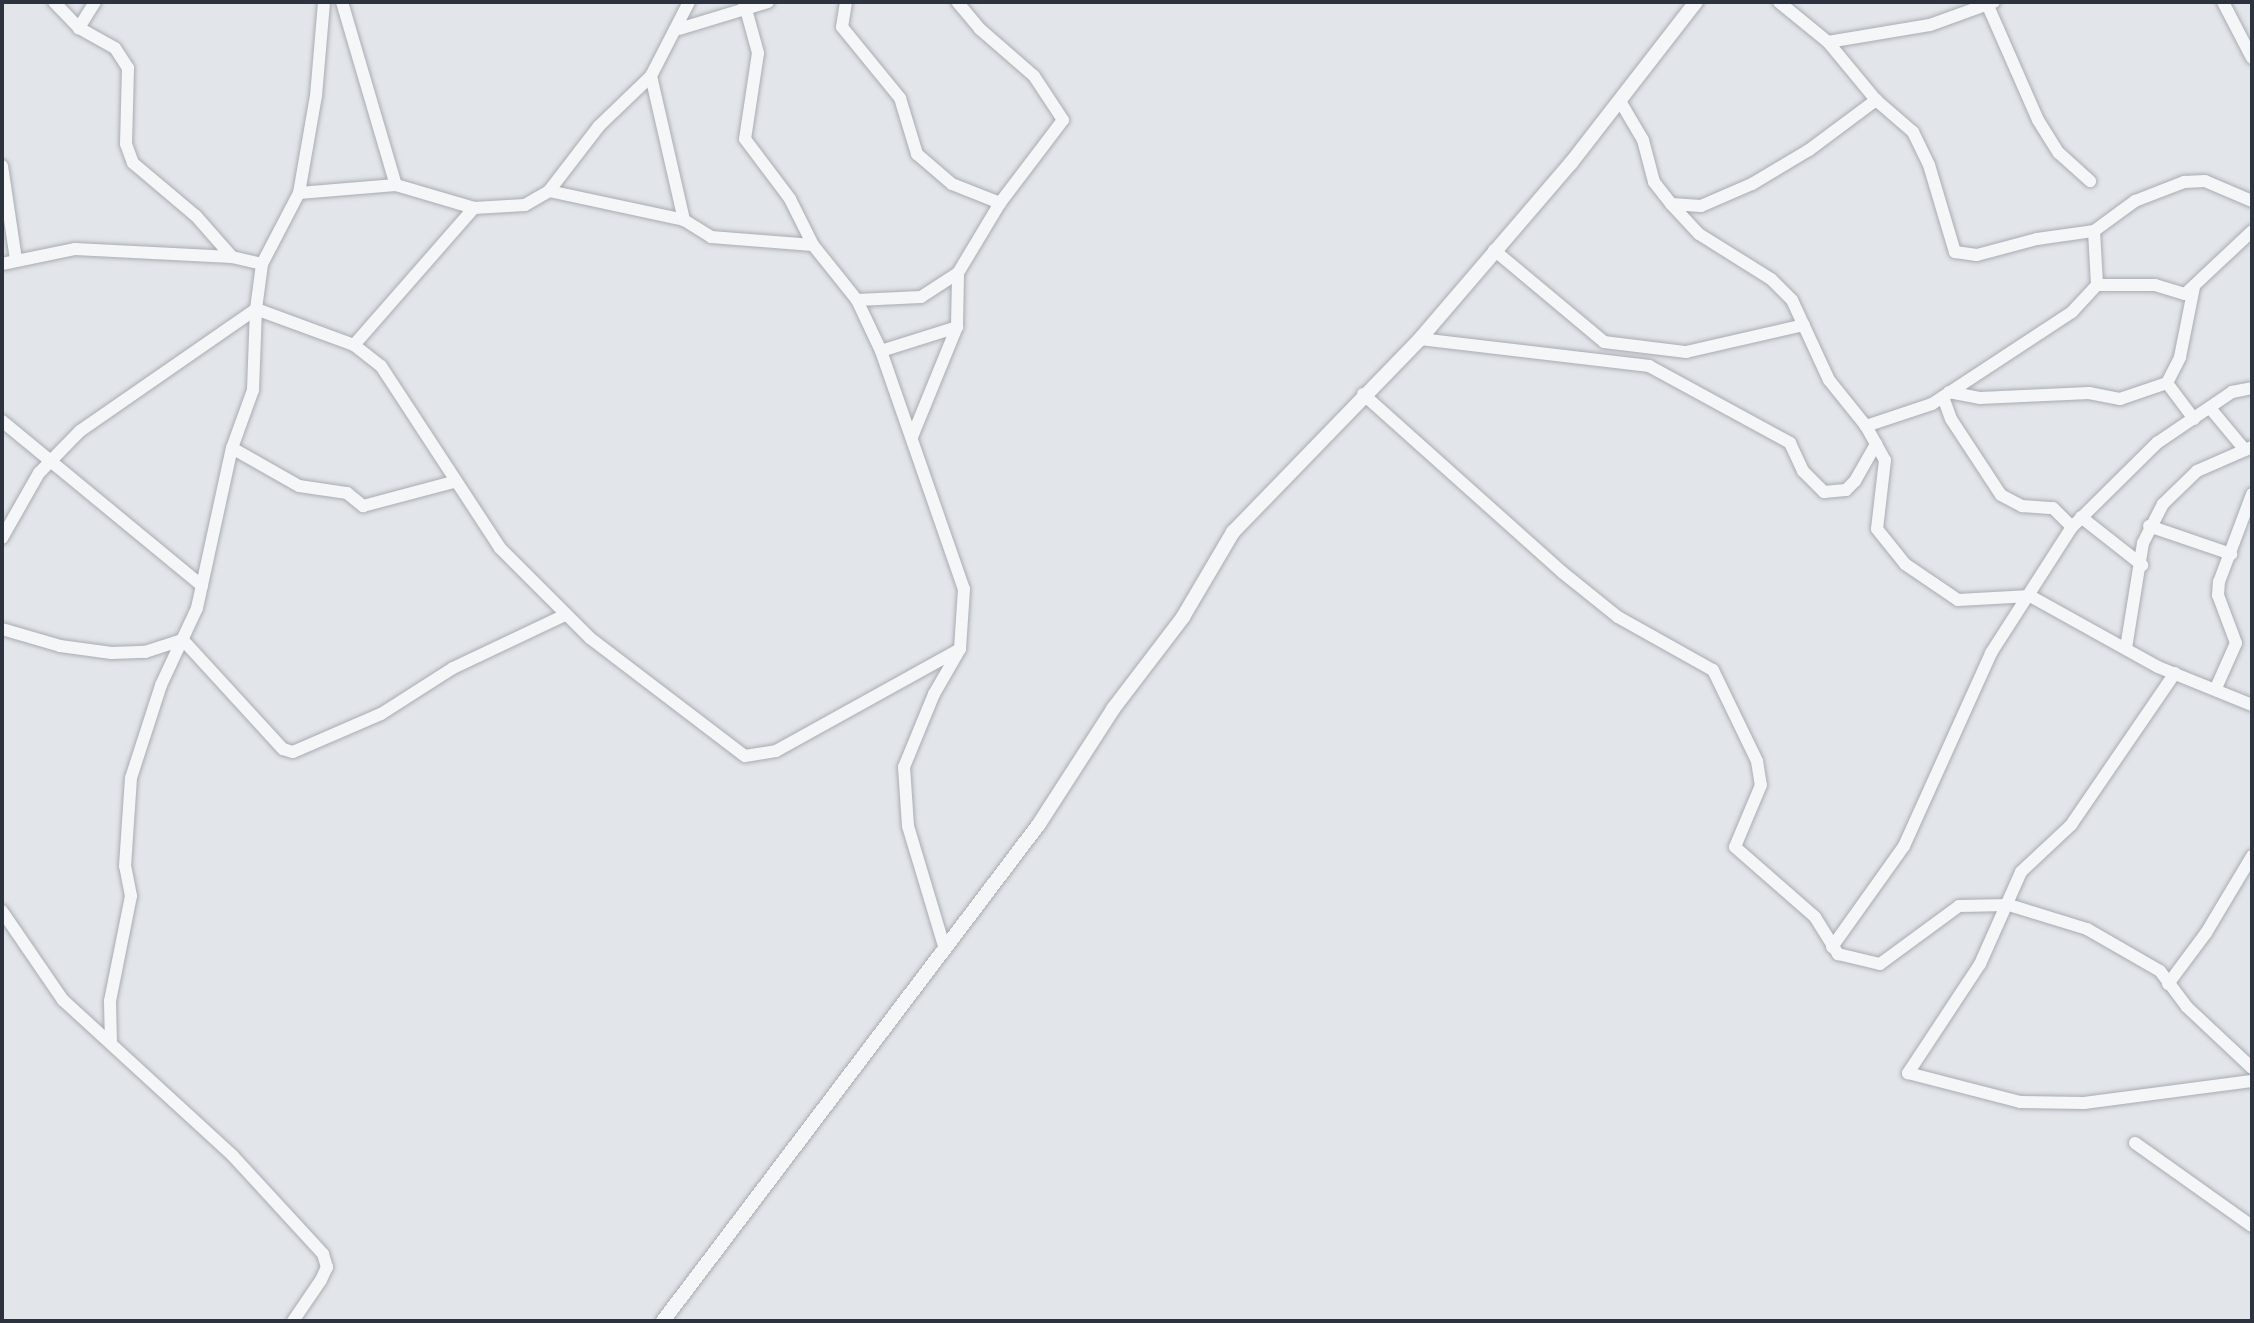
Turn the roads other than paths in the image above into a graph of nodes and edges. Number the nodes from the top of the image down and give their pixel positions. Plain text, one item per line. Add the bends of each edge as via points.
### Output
1 (54, 2) edge
2 (95, 2) edge
3 (324, 2) edge
4 (342, 2) edge
5 (689, 2) edge
6 (768, 2) edge
7 (846, 2) edge
8 (957, 2) edge
9 (1696, 2) edge
10 (1779, 2) edge
11 (2223, 2) edge
12 (1991, 4) edge
13 (745, 7) edge
14 (79, 28) junction
15 (679, 29) junction
16 (1828, 42) junction
17 (2252, 58) edge
18 (651, 76) junction
19 (1876, 100) junction
20 (1620, 101) junction
21 (2, 166) edge
22 (2090, 181) dead end
23 (396, 185) junction
24 (549, 191) junction
25 (299, 193) junction
26 (2252, 201) edge
27 (1000, 203) junction
28 (1671, 204) junction
29 (474, 208) junction
30 (684, 220) junction
31 (2094, 231) junction
32 (2251, 232) edge
33 (813, 245) junction
34 (1494, 250) junction
35 (232, 257) junction
36 (16, 260) junction
37 (2, 264) edge
38 (262, 264) junction
39 (958, 273) junction
40 (2097, 285) junction
41 (2194, 287) junction
42 (857, 300) junction
43 (256, 309) junction
44 (1804, 325) junction
45 (957, 327) junction
46 (1420, 339) junction
47 (354, 345) junction
48 (881, 351) junction
49 (2167, 383) junction
50 (2252, 388) edge
51 (1363, 394) junction
52 (1946, 394) junction
53 (2210, 408) junction
54 (2194, 419) junction
55 (2, 421) edge
56 (1866, 426) junction
57 (912, 437) junction
58 (1876, 444) junction
59 (232, 448) junction
60 (2248, 449) edge
61 (52, 457) junction
62 (453, 482) junction
63 (2252, 494) edge
64 (2249, 511) edge
65 (2076, 522) junction
66 (2149, 526) junction
67 (2, 538) edge
68 (2231, 554) junction
69 (2142, 565) junction
70 (202, 586) junction
71 (2030, 596) junction
72 (565, 615) junction
73 (2, 629) edge
74 (183, 640) junction
75 (2126, 648) junction
76 (960, 649) junction
77 (2175, 673) junction
78 (2216, 688) junction
79 (2252, 705) edge
80 (2252, 856) edge
81 (2009, 905) junction
82 (2, 911) edge
83 (1832, 947) junction
84 (945, 949) junction
85 (2168, 984) junction
86 (111, 1043) junction
87 (2252, 1068) edge
88 (2252, 1081) edge
89 (2135, 1143) dead end
90 (2252, 1226) edge
91 (293, 1321) edge
92 (663, 1321) edge

1 - 14 street
2 - 14 street
3 - 25 street via 316,96
4 - 23 street
5 - 15 street
6 - 13 street
7 - 27 street via 842,27 900,98 917,154 952,184
8 - 27 street via 1034,76 1063,120
9 - 20 street
10 - 16 street
11 - 17 street
12 - 16 street via 1930,25
12 - 22 street via 2038,120 2059,153
13 - 15 street
13 - 33 street via 758,53 745,139 790,199
14 - 35 street via 115,48 128,68 126,144 133,163 196,216
15 - 18 street
16 - 19 street
18 - 24 street via 599,126
18 - 30 street
19 - 28 street via 1809,150 1739,191 1701,206
19 - 31 street via 1898,115 1925,155 1955,252 1977,255
20 - 28 street via 1643,140 1654,182
20 - 34 street
21 - 36 street
23 - 25 street
23 - 29 street
24 - 29 street via 525,205
24 - 30 street
25 - 38 street
26 - 31 street via 2205,181 2184,182 2135,201
27 - 39 street
28 - 44 street via 1699,234 1782,288
29 - 47 street
30 - 33 street via 711,237
31 - 40 street
32 - 41 street
33 - 42 street
34 - 44 street via 1604,342 1686,352
34 - 46 street
35 - 36 street via 75,249
35 - 38 street
36 - 37 street
38 - 43 street
39 - 42 street via 921,297
39 - 45 street
40 - 41 street via 2155,285 2175,295
40 - 52 street via 2072,312
41 - 49 street via 2180,357
42 - 48 street
43 - 47 street
43 - 59 street via 253,390
43 - 61 street via 153,384 92,420
44 - 56 street via 1829,380
45 - 48 street
45 - 57 street
46 - 51 street
46 - 58 street via 1649,366 1790,443 1803,471 1824,492 1835,493 1855,481
47 - 62 street via 381,366 413,407
48 - 57 street
49 - 52 street via 2120,399 2089,393 1980,398
49 - 54 street
50 - 53 street via 2232,392
51 - 83 street via 1618,617 1713,670 1757,761 1761,785 1735,847 1815,917
51 - 84 street via 1233,532 1183,617
52 - 56 street via 1899,419
52 - 65 street via 1951,419 2001,495 2022,506 2053,508
53 - 54 street
53 - 60 street
54 - 65 street via 2157,443
55 - 61 street
56 - 58 street
57 - 76 street via 964,589
58 - 71 street via 1885,460 1877,529 1905,564 1958,600
59 - 62 street via 299,486 347,493 363,506
59 - 70 street
60 - 66 street via 2197,471
61 - 67 street via 10,516
61 - 70 street
62 - 72 street via 500,548
63 - 64 street
64 - 68 street
65 - 69 street
65 - 71 street
66 - 68 street
66 - 69 street
68 - 78 street via 2218,595 2236,643
69 - 75 street
70 - 74 street
71 - 75 street
71 - 83 street via 1991,653 1904,846
72 - 74 street via 453,668 362,724 293,752 283,749
72 - 76 street via 751,757 776,751
73 - 74 street via 60,646 112,653 145,652
74 - 86 street via 157,696 131,778 125,866 131,896 110,1001
75 - 77 street
76 - 84 street via 921,719 904,767 908,826
77 - 78 street
77 - 81 street via 2071,825 2021,872
78 - 79 street
80 - 85 street
81 - 83 street via 1959,906 1880,964 1838,954
81 - 85 street via 2087,929 2160,971
81 - 88 street via 1980,964 1908,1073 2020,1102 2084,1103
82 - 86 street via 63,1000
84 - 92 street
85 - 87 street
86 - 91 street via 242,1165 323,1254 327,1267
89 - 90 street

